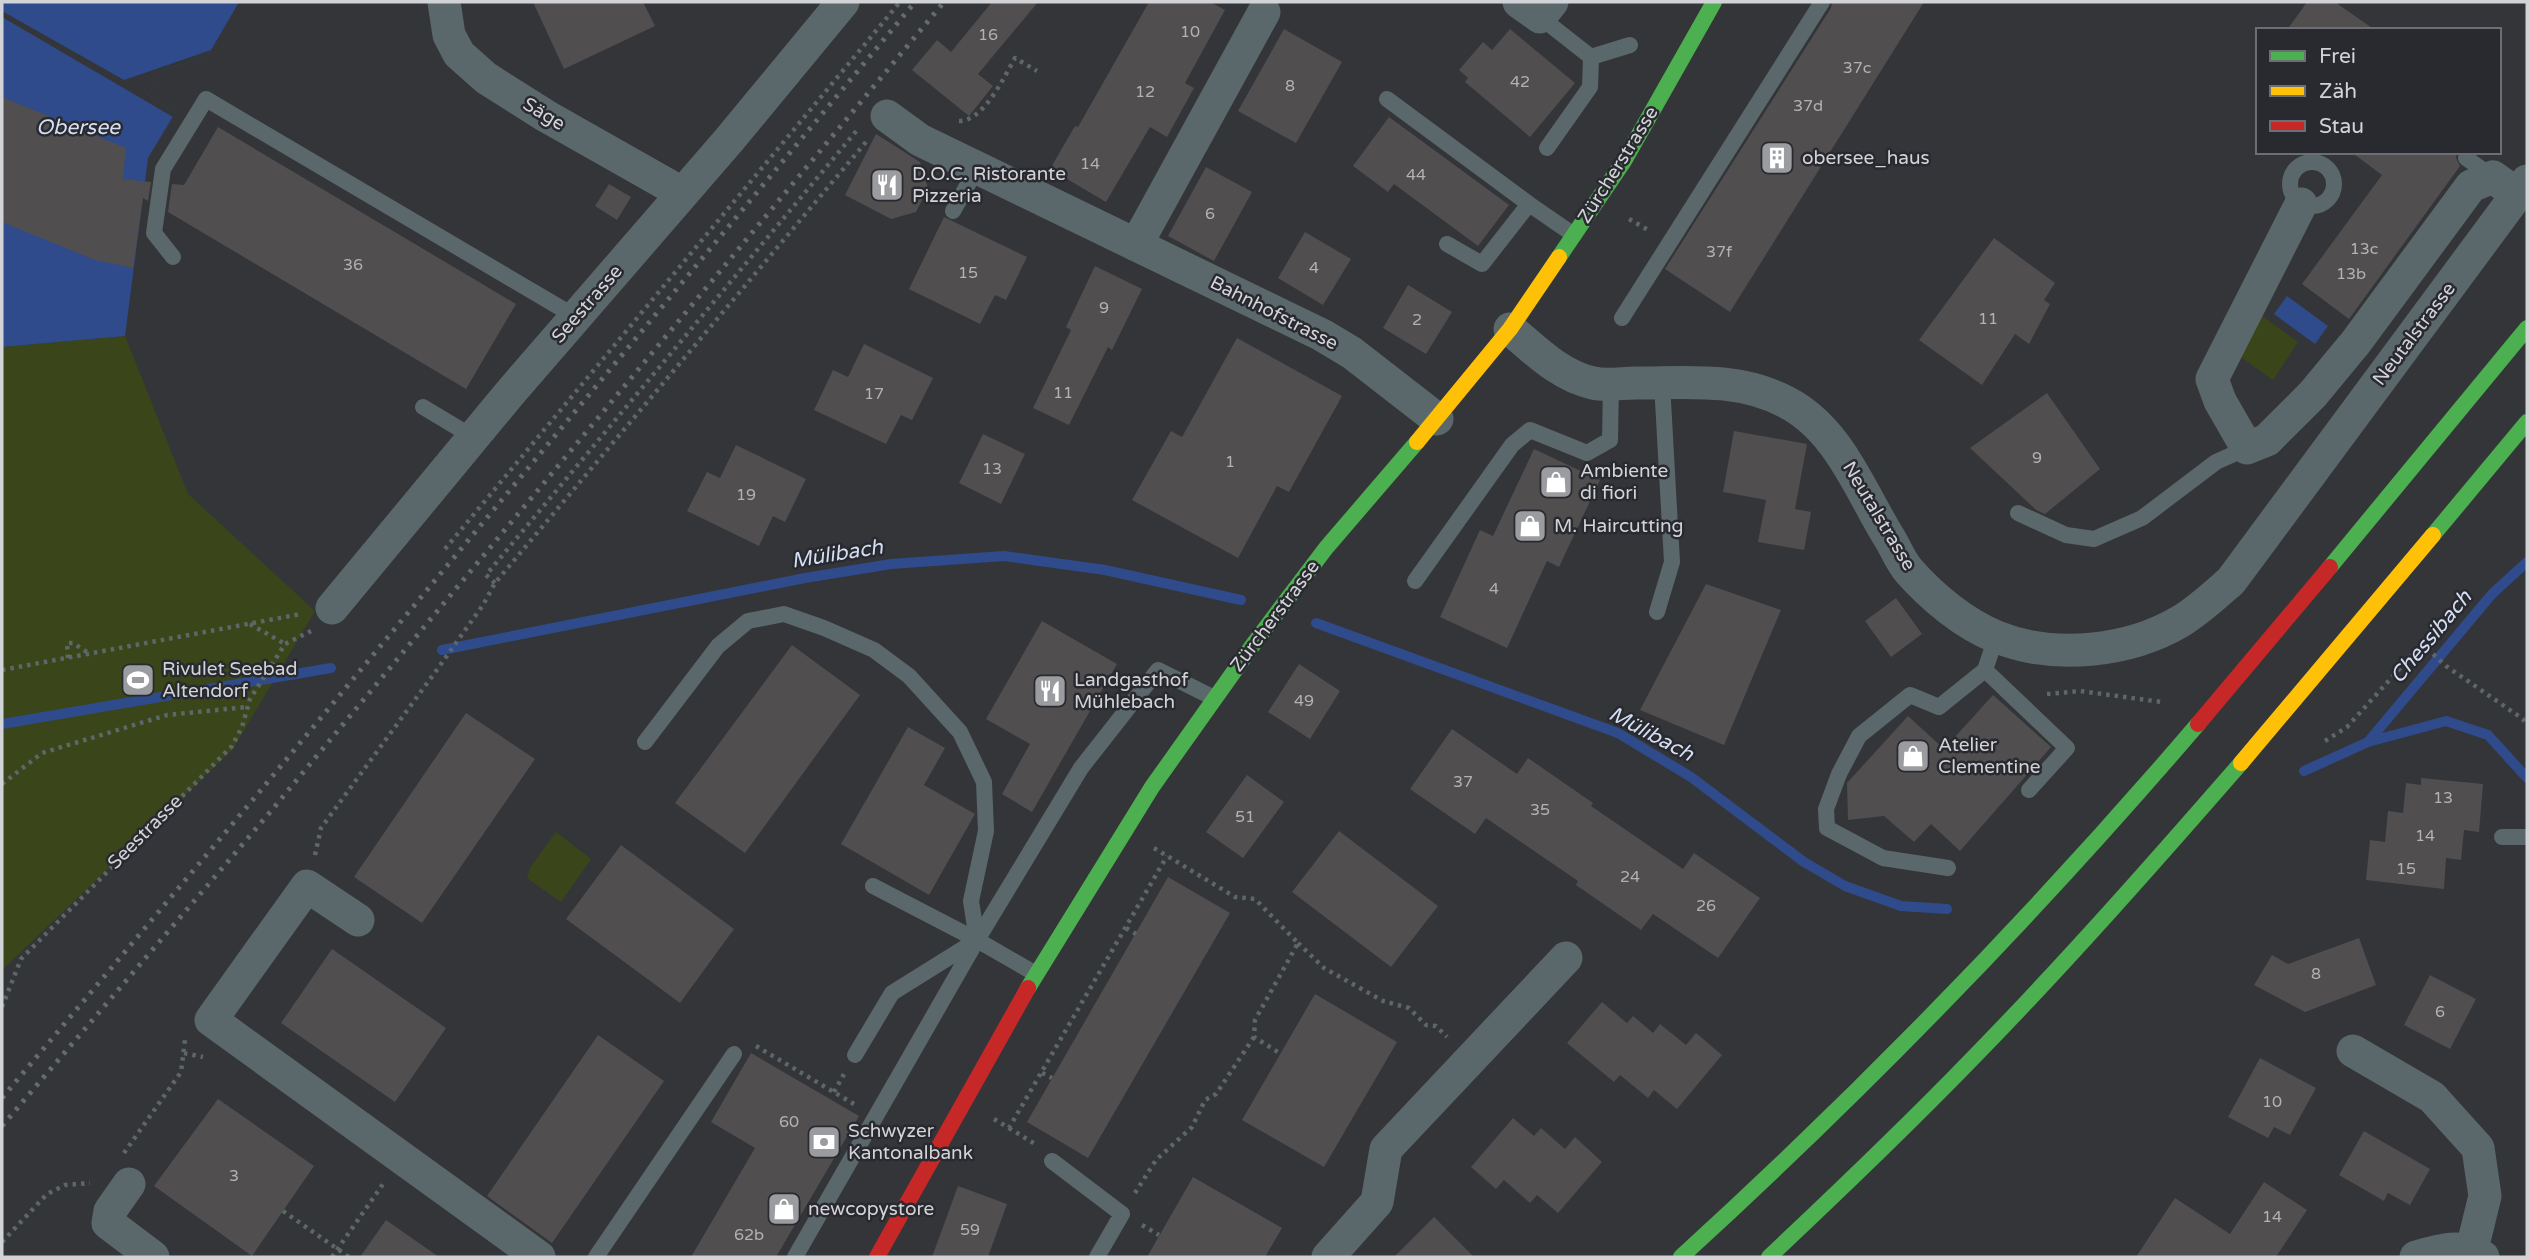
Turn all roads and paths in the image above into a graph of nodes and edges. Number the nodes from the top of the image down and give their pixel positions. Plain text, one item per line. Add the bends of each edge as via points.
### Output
1 (842, 2) edge
2 (900, 2) edge
3 (1714, 2) edge
4 (1822, 2) edge
5 (447, 3) edge
6 (1537, 7) edge
7 (1264, 12) dead end
8 (1630, 45) dead end
9 (1591, 58) junction
10 (1037, 71) dead end
11 (1387, 99) dead end
12 (954, 120) dead end
13 (874, 121) junction
14 (1547, 148) dead end
15 (2466, 158) dead end
16 (977, 169) junction
17 (2513, 184) edge
18 (682, 193) junction
19 (1530, 204) junction
20 (2301, 204) dead end
21 (953, 211) dead end
22 (1573, 235) junction
23 (1447, 244) dead end
24 (1136, 245) junction
25 (173, 257) dead end
26 (576, 317) junction
27 (1622, 318) dead end
28 (2527, 328) edge
29 (1510, 329) junction
30 (1611, 383) junction
31 (1662, 383) junction
32 (423, 407) dead end
33 (1437, 419) junction
34 (2527, 422) edge
35 (473, 438) junction
36 (2247, 448) junction
37 (2018, 513) dead end
38 (445, 549) dead end
39 (1415, 581) dead end
40 (495, 583) junction
41 (332, 608) joint
42 (1657, 612) dead end
43 (250, 624) junction
44 (1996, 637) junction
45 (285, 644) dead end
46 (280, 652) dead end
47 (90, 654) junction
48 (68, 658) junction
49 (2, 670) edge
50 (1985, 670) junction
51 (2045, 694) dead end
52 (1214, 698) junction
53 (2162, 702) dead end
54 (247, 707) junction
55 (2527, 726) edge
56 (2325, 741) dead end
57 (645, 742) dead end
58 (2, 784) edge
59 (2029, 790) dead end
60 (2502, 837) dead end
61 (2527, 837) edge
62 (1147, 844) dead end
63 (1167, 856) junction
64 (1948, 869) dead end
65 (307, 886) junction
66 (873, 886) dead end
67 (358, 920) dead end
68 (1126, 928) junction
69 (1136, 934) dead end
70 (978, 940) junction
71 (1298, 943) junction
72 (1566, 958) dead end
73 (1036, 974) junction
74 (2, 1007) edge
75 (211, 1020) junction
76 (1254, 1037) junction
77 (754, 1044) dead end
78 (2353, 1052) dead end
79 (184, 1053) junction
80 (734, 1054) dead end
81 (1281, 1054) dead end
82 (855, 1055) dead end
83 (208, 1058) dead end
84 (1471, 1058) junction
85 (1042, 1073) junction
86 (1052, 1078) dead end
87 (875, 1116) junction
88 (1006, 1126) dead end
89 (1052, 1161) dead end
90 (125, 1171) joint
91 (385, 1181) dead end
92 (94, 1192) dead end
93 (283, 1211) dead end
94 (1122, 1214) junction
95 (2, 1242) edge
96 (337, 1249) junction
97 (2477, 1253) edge
98 (153, 1257) edge
99 (332, 1257) edge
100 (349, 1257) edge
101 (539, 1257) edge
102 (596, 1257) edge
103 (795, 1257) edge
104 (877, 1257) edge
105 (1097, 1257) edge
106 (1328, 1257) edge
107 (1681, 1257) edge
108 (1769, 1257) edge
109 (2416, 1257) edge

1 - 18 street, Seestrasse
2 - 38 path
3 - 22 main road, Zürcherstrasse via 1624,161
4 - 27 lane
5 - 18 street, Säge via 449,35 459,54 485,78
6 - 9 lane
7 - 24 street
8 - 9 lane
9 - 14 lane via 1590,87
10 - 12 path via 1015,58 980,111 964,121
11 - 19 lane
13 - 16 street, Bahnhofstrasse
13 - 40 path
13 - 40 path via 486,575
15 - 17 lane
16 - 21 lane
16 - 24 street, Bahnhofstrasse
17 - 36 street via 2471,186 2313,394 2267,440
17 - 44 street, Neutalstrasse via 2231,581 2206,604 2156,633 2098,648 2035,648
18 - 26 street, Seestrasse
19 - 22 lane
19 - 23 lane via 1482,264
20 - 36 street via 2212,379
22 - 29 main road, Zürcherstrasse
24 - 33 street, Bahnhofstrasse via 1322,335
25 - 26 lane via 154,233 163,169 206,99
26 - 35 street, Seestrasse
28 - 107 main road via 2216,701 2050,891 1864,1086
29 - 30 street, Neutalstrasse via 1560,369 1595,384
29 - 33 main road, Zürcherstrasse
30 - 31 street, Neutalstrasse
30 - 39 lane via 1610,440 1587,453 1530,429 1512,445
31 - 42 lane via 1672,562
31 - 44 street, Neutalstrasse via 1740,386 1809,415 1843,457 1908,570 1950,610
32 - 35 lane
33 - 52 main road, Zürcherstrasse via 1326,548
34 - 108 main road via 2171,845 2073,953 1910,1124
35 - 41 street, Seestrasse
36 - 37 lane via 2216,462 2142,518 2094,539 2066,535
40 - 65 path via 484,605 321,828
41 - 43 path
43 - 45 path
43 - 47 path
44 - 50 lane
46 - 54 path, Seestrasse
47 - 48 path
47 - 48 path via 67,643
48 - 49 path
50 - 59 lane via 2067,748
50 - 64 lane via 1939,707 1910,695 1859,736 1826,809 1827,828 1846,840 1883,858
51 - 53 path via 2080,691
52 - 70 lane via 1158,670 1081,768
52 - 73 main road, Zürcherstrasse via 1152,787
54 - 58 path via 167,715 42,753
54 - 74 path, Seestrasse via 232,746 21,958
55 - 56 path via 2423,645 2347,727
57 - 70 lane via 718,646 748,621 783,614 874,650 909,676 960,732 984,782 986,831 971,901
60 - 61 lane
62 - 63 path
63 - 68 path
63 - 71 path via 1235,897 1255,899
65 - 67 street
65 - 75 street
66 - 70 lane
68 - 69 path
68 - 85 path
70 - 73 lane
70 - 82 lane via 892,993
70 - 87 lane
71 - 76 path via 1255,1020
71 - 84 path via 1324,968 1383,1001 1409,1008
72 - 84 street
73 - 104 main road, Zürcherstrasse
75 - 79 path via 187,1024
75 - 101 street
76 - 81 path
76 - 94 path via 1216,1094 1205,1100 1192,1127 1156,1160
77 - 87 path
78 - 97 street via 2432,1097 2478,1148 2485,1196
79 - 83 path
79 - 90 path via 181,1072
80 - 102 lane
84 - 106 street via 1386,1149 1377,1202
85 - 86 path
85 - 88 path via 1009,1128
87 - 103 lane
89 - 94 lane
90 - 98 street via 108,1223
91 - 96 path
92 - 95 path via 93,1182 65,1185 47,1194
93 - 96 path
94 - 105 lane
96 - 99 path
96 - 100 path
97 - 109 street via 2440,1249

